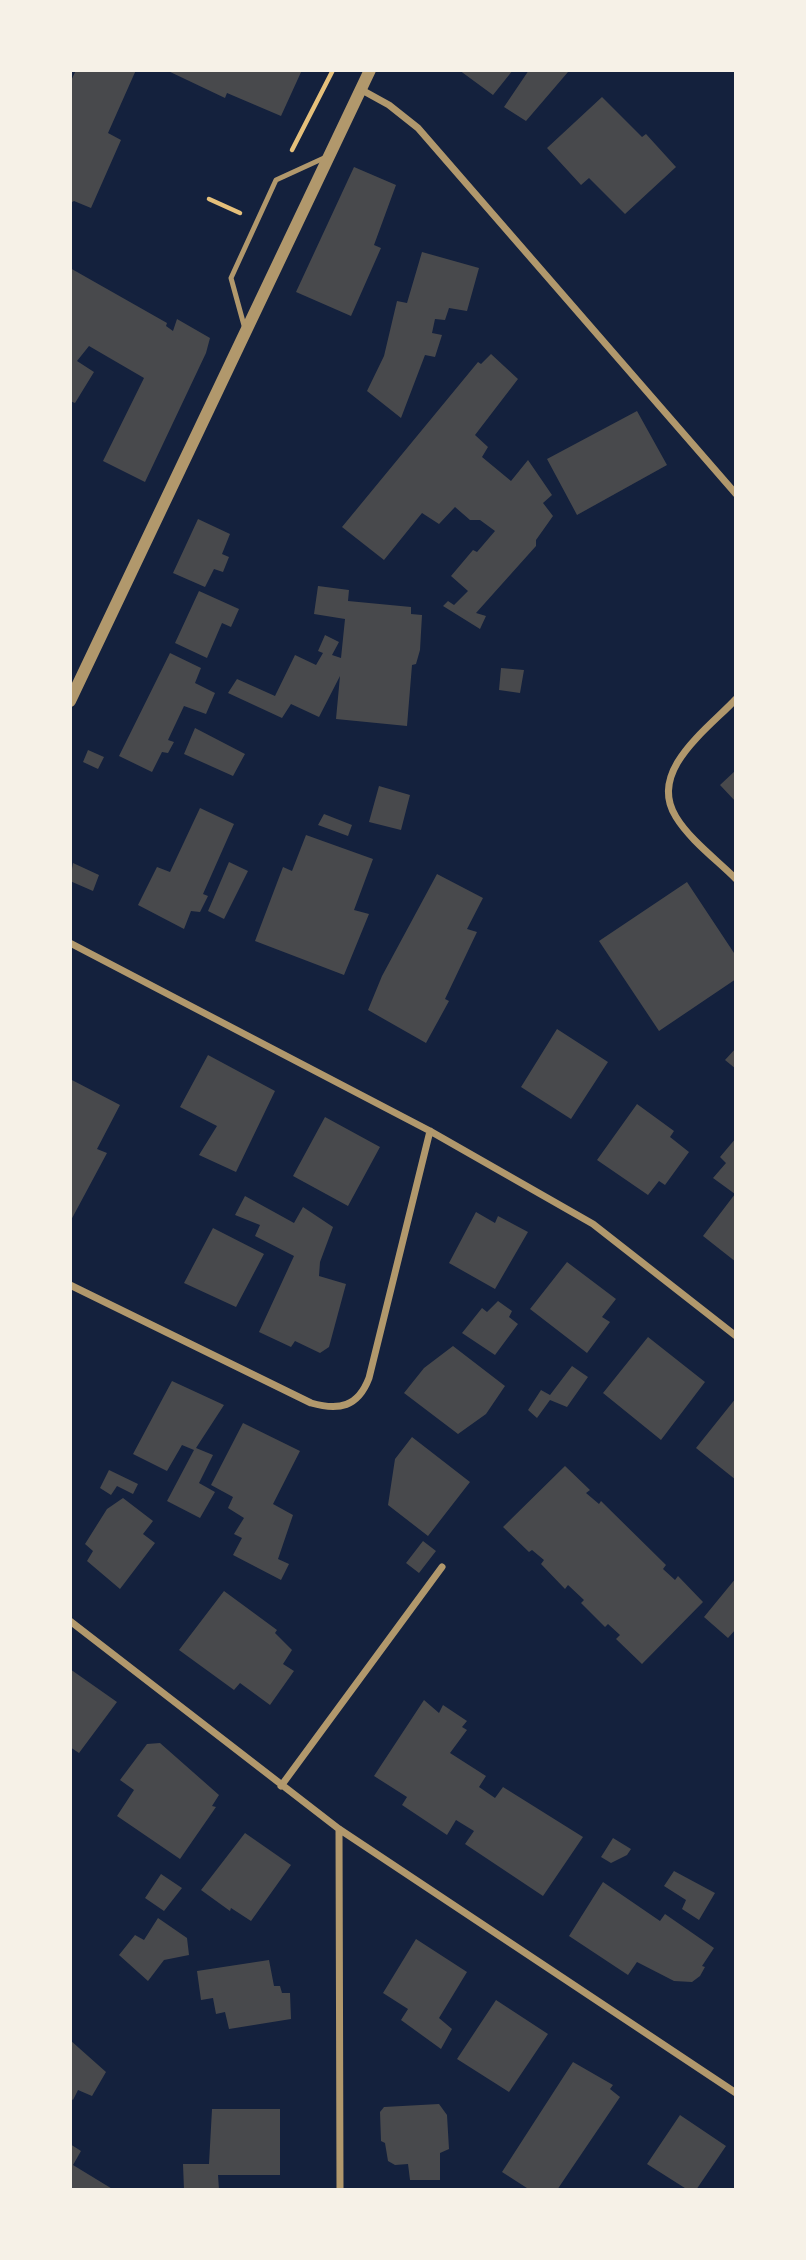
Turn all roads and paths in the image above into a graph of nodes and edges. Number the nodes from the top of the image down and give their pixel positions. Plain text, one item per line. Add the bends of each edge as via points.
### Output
1 (333, 70) edge
2 (370, 70) edge
3 (360, 89) junction
4 (326, 157) junction
5 (276, 180) junction
6 (209, 199) dead end
7 (247, 217) dead end
8 (245, 329) junction
9 (736, 494) edge
10 (736, 699) edge
11 (70, 701) edge
12 (736, 879) edge
13 (70, 943) edge
14 (429, 1131) junction
15 (70, 1285) edge
16 (736, 1336) edge
17 (442, 1567) dead end
18 (70, 1621) edge
19 (281, 1786) junction
20 (339, 1829) junction
21 (736, 2094) edge
22 (340, 2190) edge

1 - 5 path
2 - 3 street
3 - 4 street
3 - 9 street via 418,128
4 - 5 lane
4 - 8 street
5 - 8 lane via 231,278
6 - 7 path
8 - 11 street
10 - 12 street via 682,755 668,778 667,790 676,818
13 - 14 street
14 - 15 street via 369,1378 360,1397 350,1404 337,1409 311,1403
14 - 16 street via 593,1224
17 - 19 street
18 - 19 street
19 - 20 street
20 - 21 street
20 - 22 street

